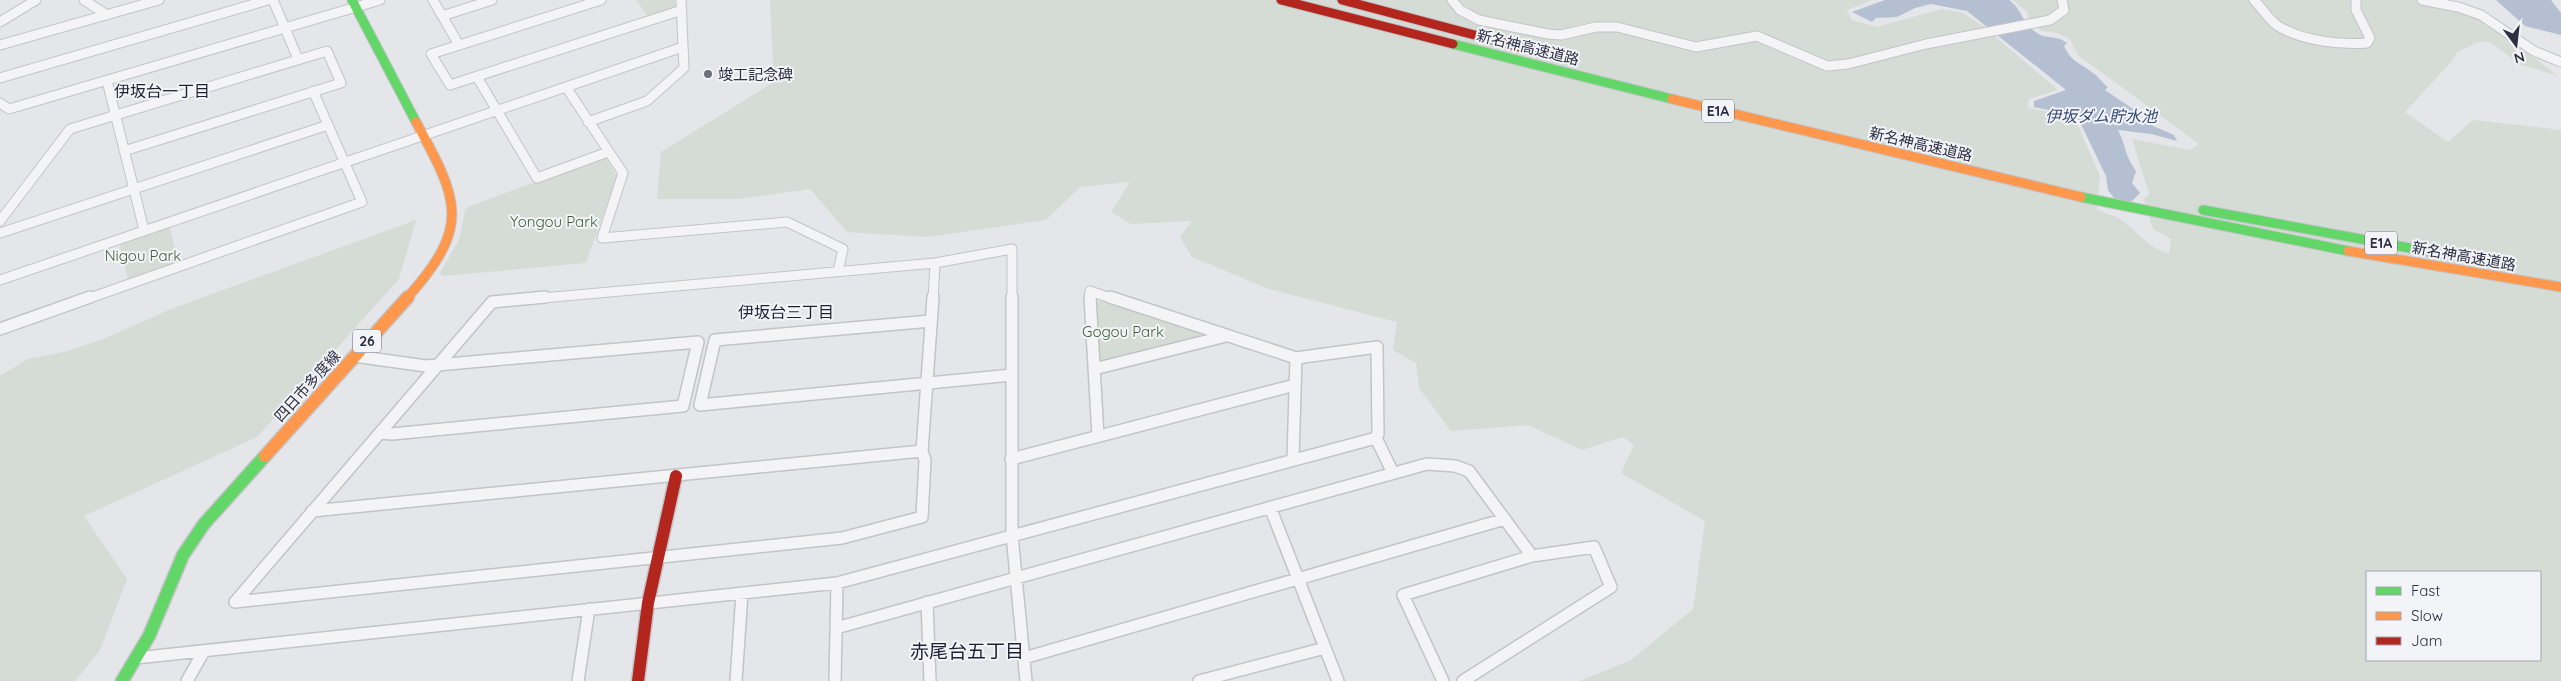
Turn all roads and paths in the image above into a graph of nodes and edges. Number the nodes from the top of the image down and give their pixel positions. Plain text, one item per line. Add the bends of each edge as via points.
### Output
1 (36, 0) edge
2 (84, 0) edge
3 (159, 0) edge
4 (268, 0) edge
5 (273, 0) edge
6 (380, 0) edge
7 (433, 0) edge
8 (492, 0) edge
9 (601, 0) edge
10 (681, 0) edge
11 (1281, 0) edge
12 (1342, 0) edge
13 (1452, 0) edge
14 (2062, 0) edge
15 (2254, 0) edge
16 (2356, 0) edge
17 (2422, 0) edge
18 (354, 4) edge
19 (682, 10) junction
20 (107, 15) junction
21 (442, 16) junction
22 (0, 22) edge
23 (285, 28) junction
24 (0, 45) edge
25 (459, 45) junction
26 (683, 47) junction
27 (298, 59) junction
28 (1575, 61) dead end
29 (2561, 62) edge
30 (477, 77) junction
31 (0, 78) edge
32 (107, 81) junction
33 (1652, 82) dead end
34 (566, 87) junction
35 (313, 92) junction
36 (0, 103) edge
37 (498, 110) junction
38 (114, 116) junction
39 (588, 122) junction
40 (328, 125) junction
41 (422, 135) junction
42 (124, 152) junction
43 (608, 152) junction
44 (344, 162) junction
45 (2042, 182) junction
46 (2080, 184) dead end
47 (133, 189) junction
48 (2136, 196) dead end
49 (0, 221) edge
50 (144, 230) junction
51 (0, 233) edge
52 (2441, 254) dead end
53 (935, 263) junction
54 (2499, 264) dead end
55 (2527, 269) dead end
56 (838, 271) junction
57 (0, 280) edge
58 (2561, 287) edge
59 (931, 321) junction
60 (0, 329) edge
61 (1226, 336) junction
62 (354, 356) junction
63 (1296, 358) junction
64 (436, 366) junction
65 (1094, 369) junction
66 (1012, 375) junction
67 (927, 382) junction
68 (1296, 385) junction
69 (380, 433) junction
70 (1098, 436) junction
71 (1376, 438) junction
72 (922, 451) junction
73 (1293, 459) junction
74 (1011, 460) junction
75 (1393, 473) junction
76 (676, 476) junction
77 (1270, 507) junction
78 (312, 512) junction
79 (1505, 519) junction
80 (1012, 535) junction
81 (1532, 556) junction
82 (657, 558) junction
83 (1016, 578) junction
84 (1298, 579) junction
85 (837, 583) junction
86 (742, 593) junction
87 (927, 602) junction
88 (648, 603) junction
89 (589, 610) junction
90 (836, 628) junction
91 (1325, 648) junction
92 (204, 651) junction
93 (136, 658) junction
94 (1024, 658) junction
95 (122, 681) edge
96 (186, 681) edge
97 (578, 681) edge
98 (638, 681) edge
99 (736, 681) edge
100 (835, 681) edge
101 (930, 681) edge
102 (1026, 681) edge
103 (1199, 681) edge
104 (1338, 681) edge
105 (1443, 681) edge
106 (1463, 681) edge

1 - 22 street
2 - 20 street
3 - 20 street
4 - 31 street
5 - 23 street
6 - 18 street
7 - 21 street
8 - 21 street
9 - 25 street
10 - 19 street
11 - 45 main road, 新名神高速道路 / E1A via 1693,105
12 - 28 main road, 新名神高速道路
13 - 14 street via 1460,10 1479,20 1548,34 1617,27 1696,47 1757,36 1827,66 2042,21 2064,10
15 - 16 street via 2275,23 2289,31 2339,43 2366,43 2369,32 2356,10
17 - 29 street via 2481,15 2534,51
18 - 23 street
18 - 41 main road, 四日市多度線 / 26
19 - 26 street
19 - 30 street
20 - 24 street
21 - 25 street
23 - 27 street
23 - 32 street
25 - 30 street via 431,54 450,86
26 - 34 street
26 - 39 street via 684,68 647,101
27 - 35 street via 327,51 341,83
27 - 38 street
30 - 37 street
32 - 36 street via 9,110
32 - 38 street
33 - 45 main road, 新名神高速道路 / E1A
34 - 37 street
34 - 39 street
35 - 40 street
35 - 42 street
37 - 41 street
37 - 43 street via 537,178
38 - 42 street
38 - 49 street via 70,129
39 - 43 street
40 - 44 street
40 - 47 street
41 - 44 street
41 - 62 main road, 四日市多度線 / 26 via 451,190 455,208 451,232 440,258 425,278
42 - 47 street
43 - 56 street via 623,173 602,238 787,222 843,249
44 - 50 street
44 - 60 street via 362,202
45 - 46 main road, 新名神高速道路 / E1A
45 - 58 main road, 新名神高速道路 / E1A via 2207,223
47 - 50 street
47 - 51 street
48 - 52 main road, 新名神高速道路 / E1A
50 - 57 street
53 - 56 street
53 - 59 street
53 - 66 street via 1012,249
54 - 55 main road, 新名神高速道路
56 - 64 street via 492,302
59 - 67 street
59 - 67 street via 715,340 700,405
61 - 63 street
61 - 65 street
61 - 65 street via 1090,291
62 - 64 street
62 - 93 main road, 四日市多度線 / 26 via 193,540
63 - 68 street
63 - 71 street via 1377,347
64 - 69 street
64 - 69 street via 698,342 683,406
65 - 70 street
66 - 67 street
66 - 74 street
67 - 72 street
68 - 70 street
68 - 73 street
69 - 78 street
70 - 74 street
71 - 73 street
71 - 75 street
72 - 76 street
72 - 82 street via 925,460 922,517 848,537
73 - 80 street
74 - 80 street
75 - 77 street
75 - 79 street via 1427,464 1455,466 1469,471
76 - 78 street
76 - 82 main road
77 - 83 street
77 - 84 street
78 - 82 street via 236,602
79 - 81 street
79 - 84 street
80 - 83 street
80 - 85 street
81 - 105 street via 1403,595
81 - 106 street via 1594,547 1611,587
82 - 88 main road
83 - 87 street
83 - 94 street
84 - 91 street
84 - 94 street
85 - 86 street
85 - 90 street
86 - 88 street
86 - 99 street
87 - 90 street
87 - 101 street
88 - 89 street
88 - 98 main road
89 - 92 street
89 - 97 street
90 - 100 street
91 - 103 street
91 - 104 street
92 - 93 street
92 - 96 street
93 - 95 main road, 四日市多度線 / 26
94 - 102 street

